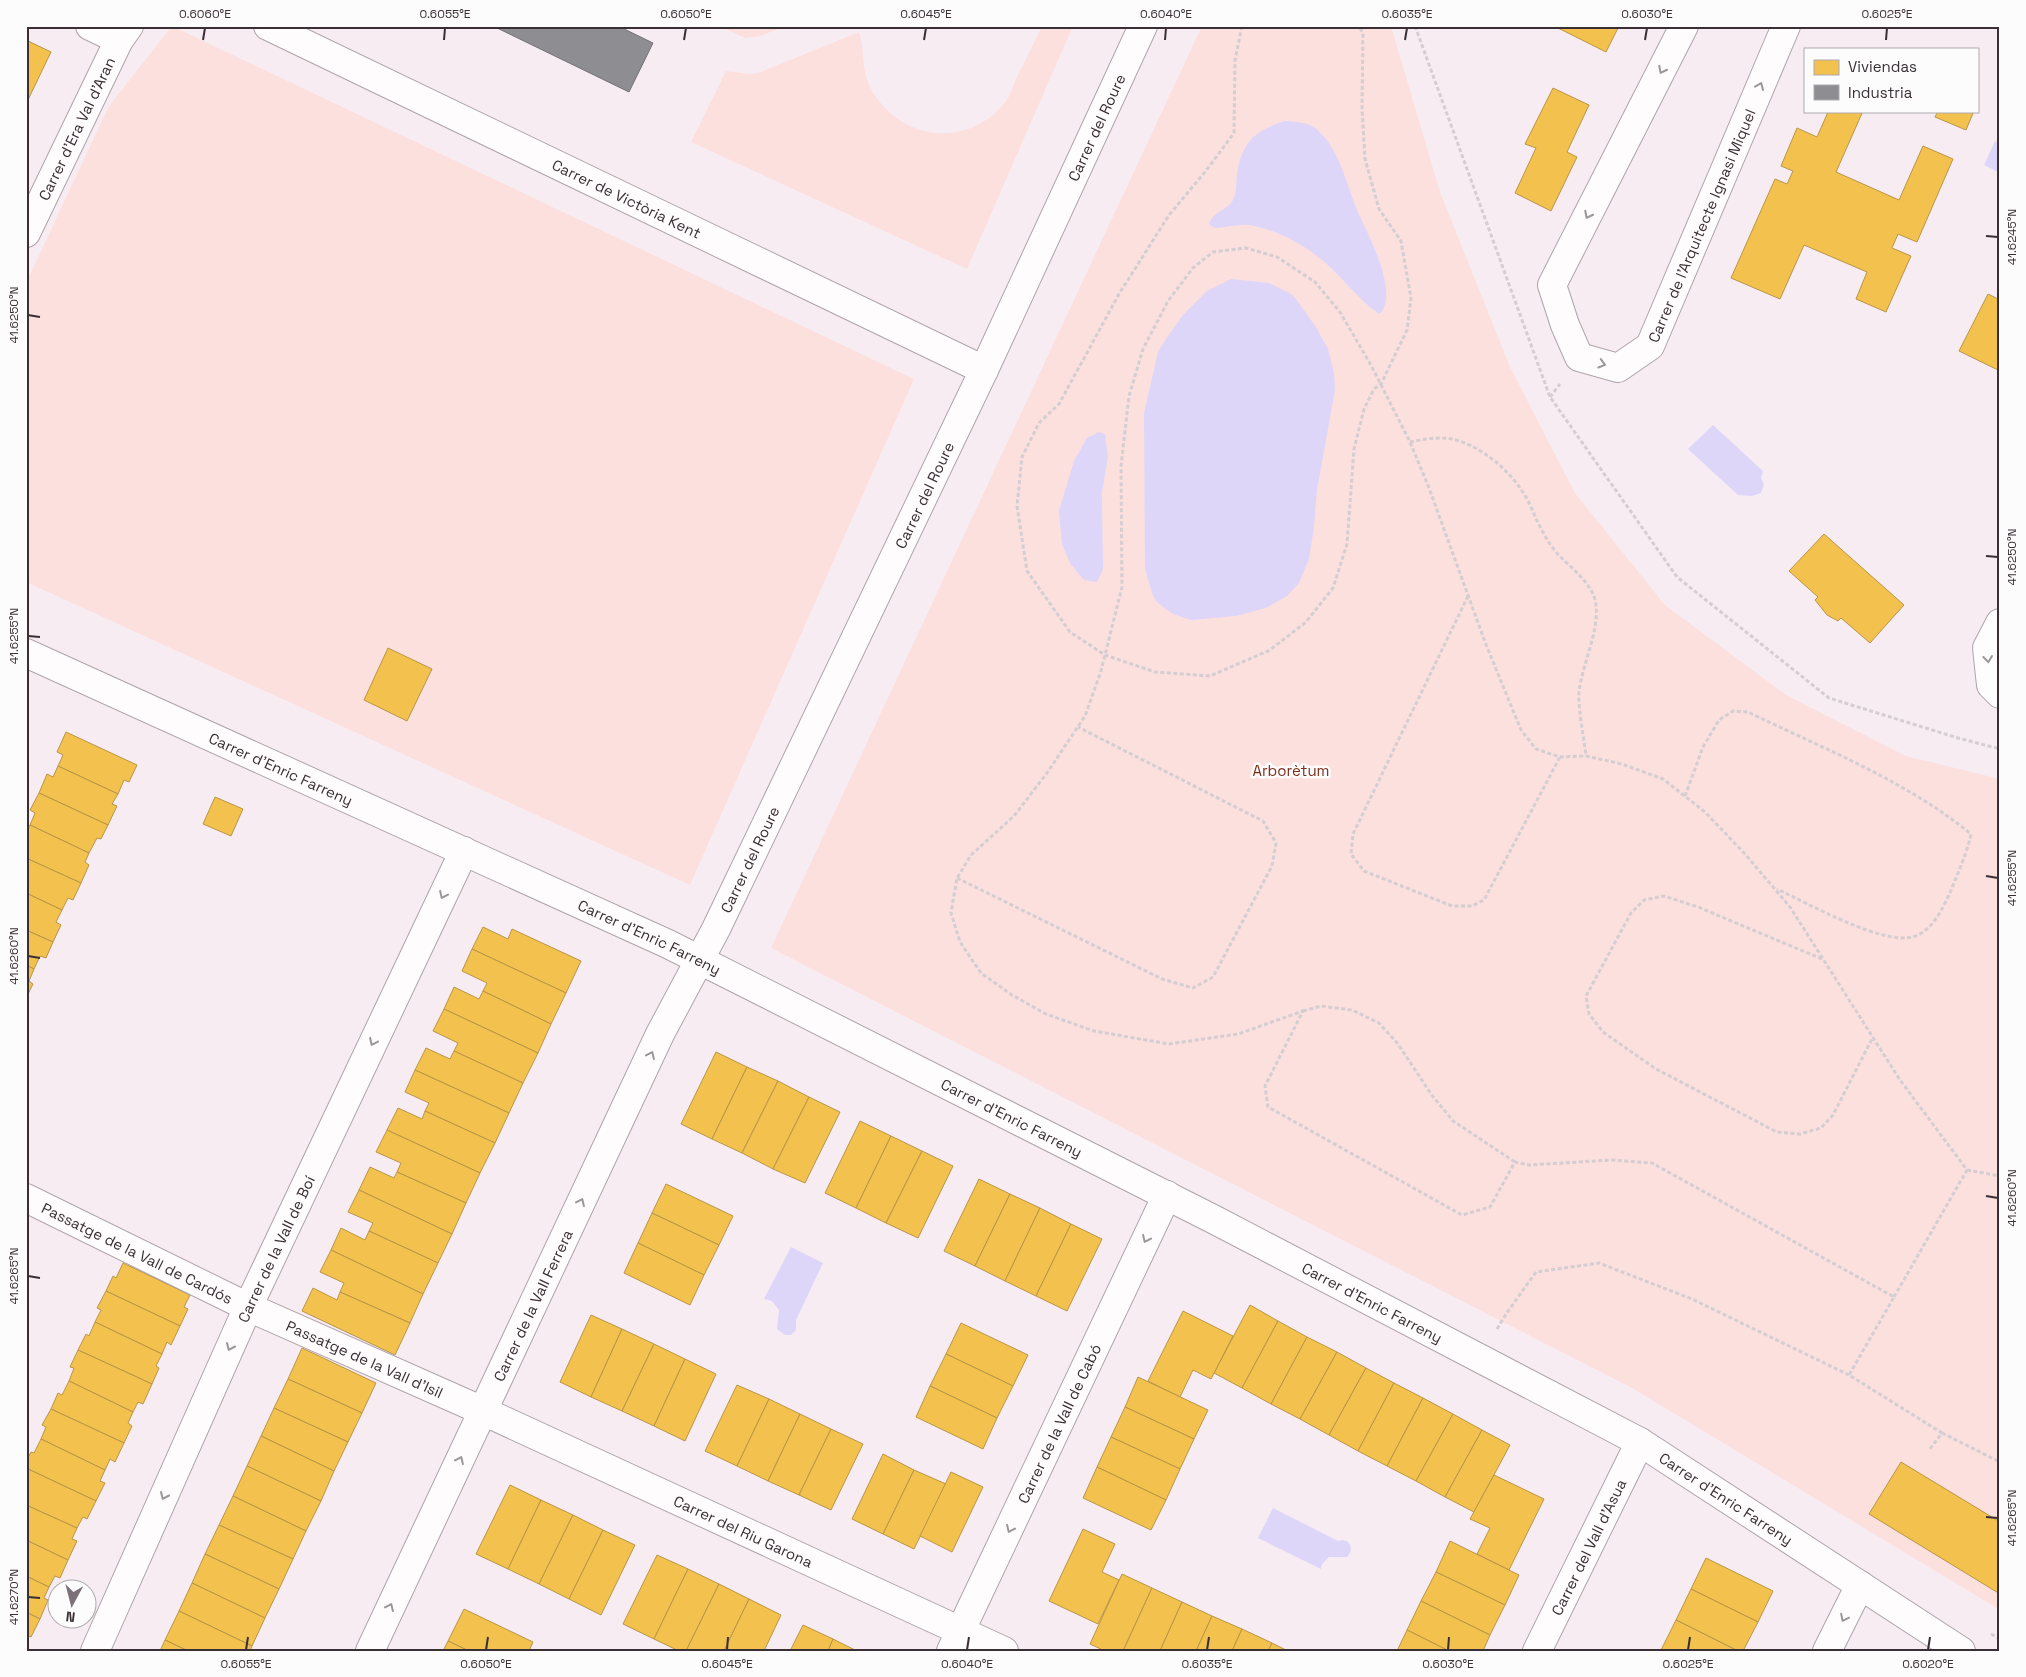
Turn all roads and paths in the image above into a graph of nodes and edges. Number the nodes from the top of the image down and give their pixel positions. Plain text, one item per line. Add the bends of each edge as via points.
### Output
1 (90, 26) edge
2 (268, 26) edge
3 (1143, 26) edge
4 (1242, 26) edge
5 (1359, 26) edge
6 (1415, 26) edge
7 (1684, 26) edge
8 (1786, 26) edge
9 (124, 33) edge
10 (26, 233) edge
11 (984, 370) junction
12 (1381, 384) junction
13 (1410, 442) junction
14 (1468, 595) junction
15 (2000, 623) edge
16 (1105, 655) junction
17 (28, 657) edge
18 (2000, 694) edge
19 (1078, 727) junction
20 (2000, 749) edge
21 (1586, 756) junction
22 (1560, 757) junction
23 (1685, 796) junction
24 (464, 851) junction
25 (957, 878) junction
26 (1774, 887) junction
27 (1824, 959) junction
28 (699, 961) junction
29 (1303, 1011) junction
30 (1873, 1037) junction
31 (1515, 1162) junction
32 (1967, 1170) junction
33 (2000, 1176) edge
34 (1167, 1195) junction
35 (26, 1198) edge
36 (1894, 1297) junction
37 (248, 1306) junction
38 (1495, 1334) dead end
39 (1849, 1375) junction
40 (482, 1411) junction
41 (1942, 1433) junction
42 (1640, 1442) junction
43 (1930, 1449) dead end
44 (2000, 1462) edge
45 (1860, 1585) junction
46 (956, 1641) edge
47 (95, 1651) edge
48 (370, 1651) edge
49 (1004, 1651) edge
50 (1537, 1651) edge
51 (1827, 1651) edge
52 (1961, 1651) edge

1 - 9 street
2 - 11 street, Carrer de Victòria Kent
3 - 11 street, Carrer del Roure
4 - 16 path via 1235,60 1234,133 1169,215 1123,287 1059,404 1039,423 1022,457 1017,506 1027,571 1070,632
5 - 12 path via 1362,34 1365,159 1379,209 1401,241 1411,298 1407,330
6 - 20 path via 1550,397 1676,577 1829,698
7 -> 8 street, Carrer de l'Arquitecte Ignasi Miquel via 1552,285 1580,357 1618,368 1650,346
9 - 10 street, Carrer d'Era Val d'Aran
11 - 28 street, Carrer del Roure
12 - 13 path
12 - 16 path via 1374,389 1364,409 1354,449 1347,544 1333,588 1306,622 1270,650 1210,676 1155,672
12 - 16 path via 1340,312 1315,282 1277,257 1246,248 1213,252 1193,268 1168,301 1143,349 1129,396 1121,466 1122,587
13 - 14 path
13 - 21 path via 1442,438 1489,455 1505,470 1528,501 1538,525 1556,552 1588,586 1597,605 1579,693
14 - 22 path via 1521,730 1536,748
14 - 22 path via 1353,834 1351,854 1364,871 1452,906 1472,906 1484,900
15 -> 18 street via 1987,648 1992,685
16 - 19 path via 1085,716
17 - 24 street, Carrer d'Enric Farreny
19 - 25 path via 1014,816 971,855
19 - 25 path via 1263,821 1276,844 1272,866 1213,977 1192,988 1162,979
21 - 22 path
21 - 23 path via 1622,764 1663,780
23 - 26 path via 1705,812
23 - 26 path via 1703,747 1719,720 1733,711 1748,712 1891,781 1971,834 1947,899 1934,923 1914,937 1897,939 1874,934
24 - 28 street, Carrer d'Enric Farreny
24 -> 37 street, Carrer de la Vall de Boí
25 - 29 path via 951,913 960,942 981,973 1046,1014 1094,1031 1169,1044 1238,1034
26 - 27 path
27 - 30 path
27 - 30 path via 1698,907 1664,896 1644,900 1631,913 1586,996 1589,1014 1603,1032 1656,1069 1776,1132 1800,1134 1821,1128 1833,1115
28 - 34 street, Carrer d'Enric Farreny
40 -> 28 street, Carrer de la Vall Ferrera via 664,1027
29 - 31 path via 1322,1006 1352,1010 1379,1023 1398,1044 1453,1121
29 - 31 path via 1266,1086 1268,1107 1462,1215 1490,1207
30 - 32 path via 1900,1080
31 - 36 path via 1529,1165 1612,1160 1652,1163
32 - 33 path
32 - 36 path
34 - 42 street, Carrer d'Enric Farreny
34 -> 46 street, Carrer de la Vall de Cabó
35 - 37 street, Passatge de la Vall de Cardós
36 - 39 path
37 - 40 street, Passatge de la Vall d'Isil
37 -> 47 street, Carrer de la Vall de Boí
38 - 39 path via 1536,1272 1600,1263 1692,1299
39 - 41 path
40 - 46 street, Carrer del Riu Garona
48 -> 40 street, Carrer de la Vall Ferrera
41 - 43 path
41 - 44 path
42 - 45 street, Carrer d'Enric Farreny
42 - 50 street, Carrer del Vall d'Asua
45 -> 51 street
45 - 52 street, Carrer d'Enric Farreny
46 - 49 street, Carrer del Riu Garona

